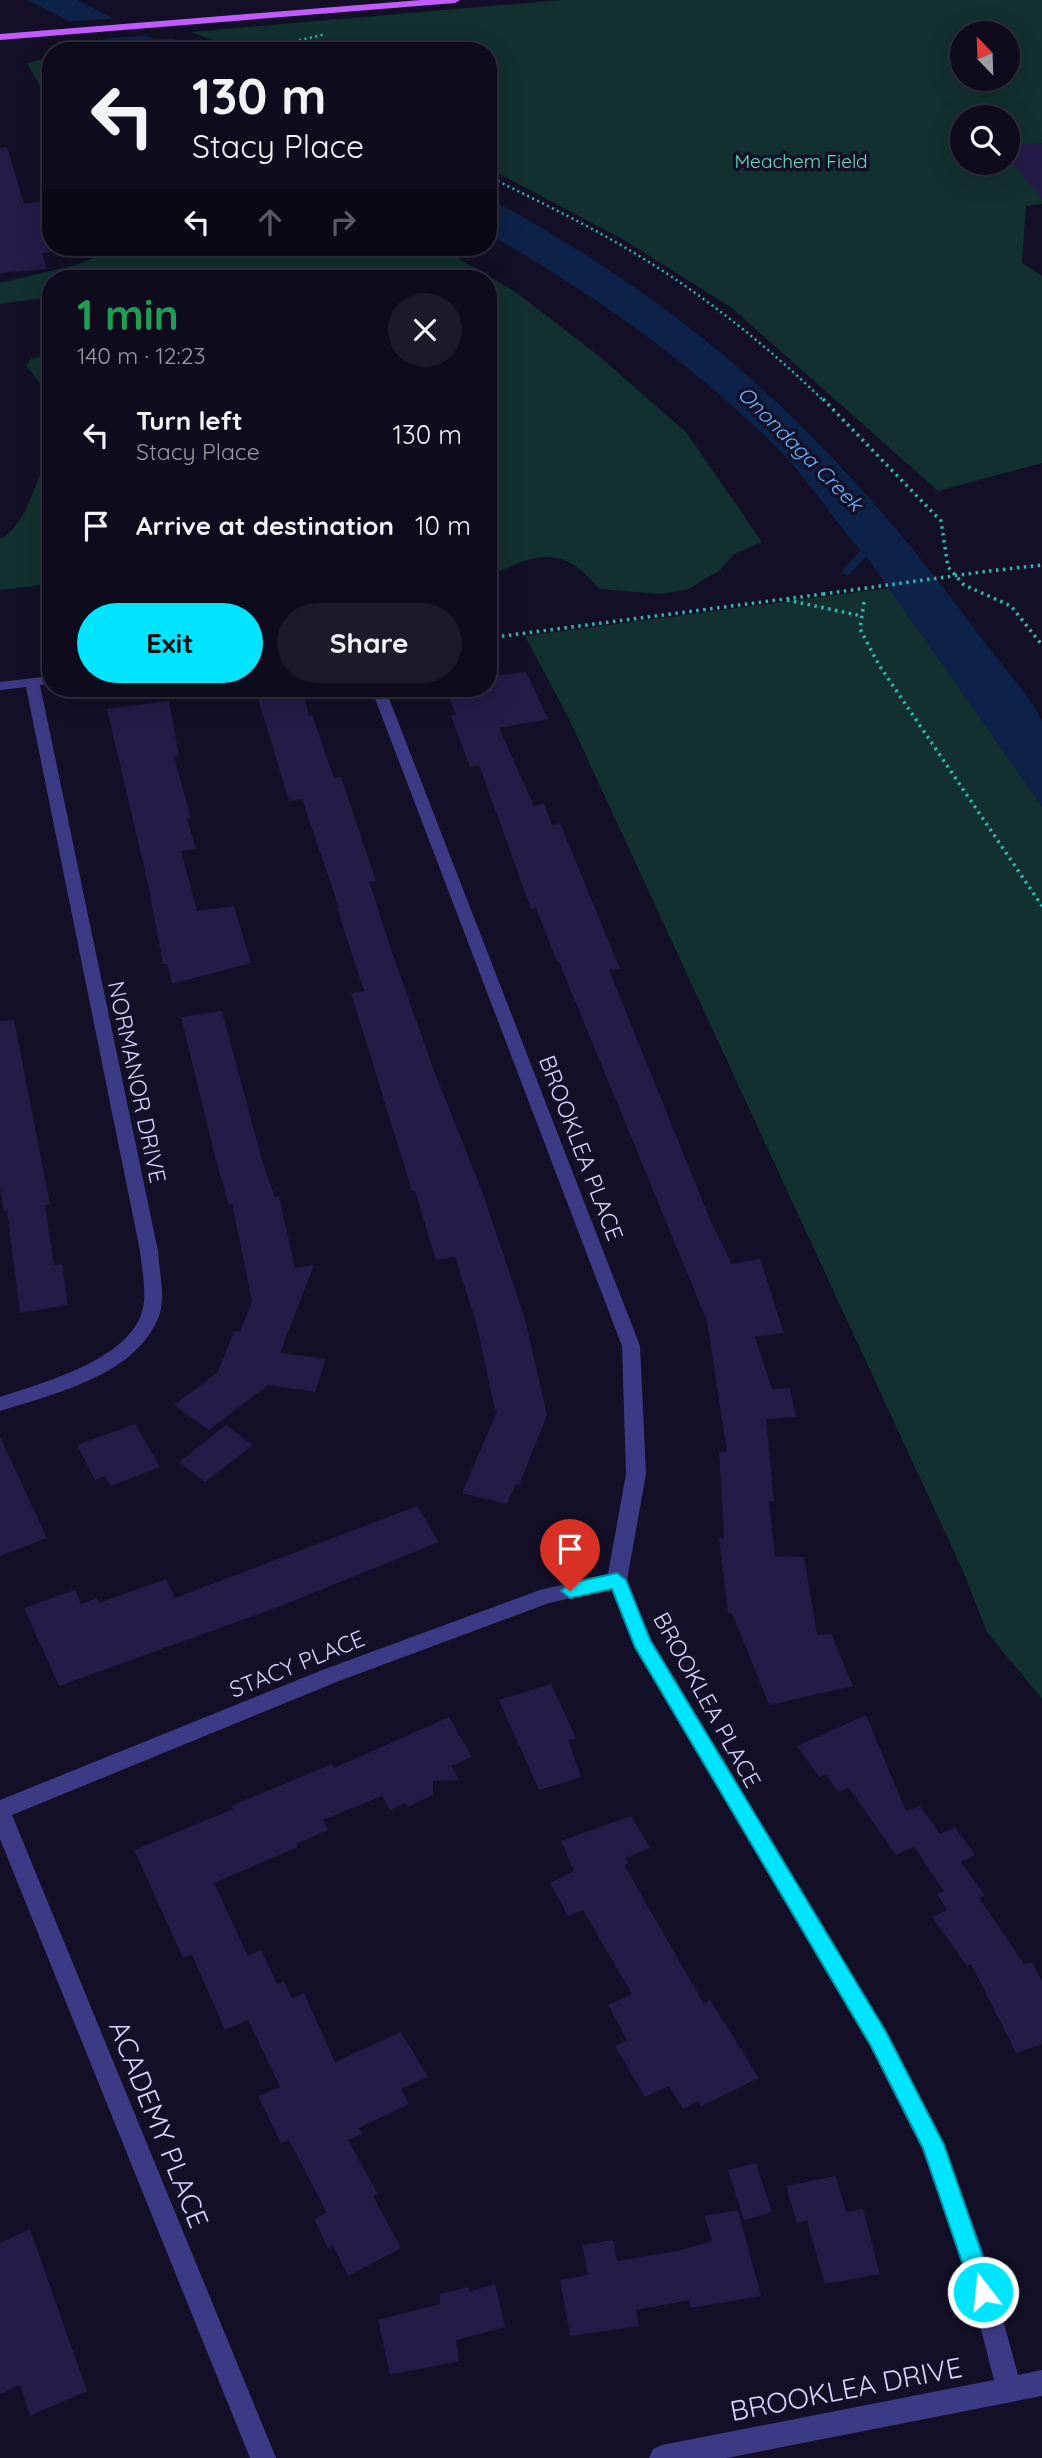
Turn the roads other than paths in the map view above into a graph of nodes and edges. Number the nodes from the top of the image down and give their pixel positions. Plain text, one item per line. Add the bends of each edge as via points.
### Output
1 (455, 0) edge
2 (0, 37) edge
3 (42, 681) edge
4 (32, 682) junction
5 (0, 686) edge
6 (381, 697) edge
7 (0, 1404) edge
8 (617, 1580) junction
9 (0, 1811) edge
10 (1042, 2383) edge
11 (1009, 2389) junction
12 (263, 2458) edge
13 (662, 2458) edge

1 - 2 main road
3 - 4 street
4 - 5 street
4 - 7 street, NORMANOR DRIVE via 149,1251 151,1314 139,1338 104,1362
6 - 8 street, BROOKLEA PLACE via 631,1346 636,1474
8 - 9 street, STACY PLACE via 547,1596 332,1675
8 - 11 street, BROOKLEA PLACE via 642,1642 878,2039 933,2145 977,2268
9 - 12 street, ACADEMY PLACE
10 - 11 street, BROOKLEA DRIVE
11 - 13 street, BROOKLEA DRIVE

